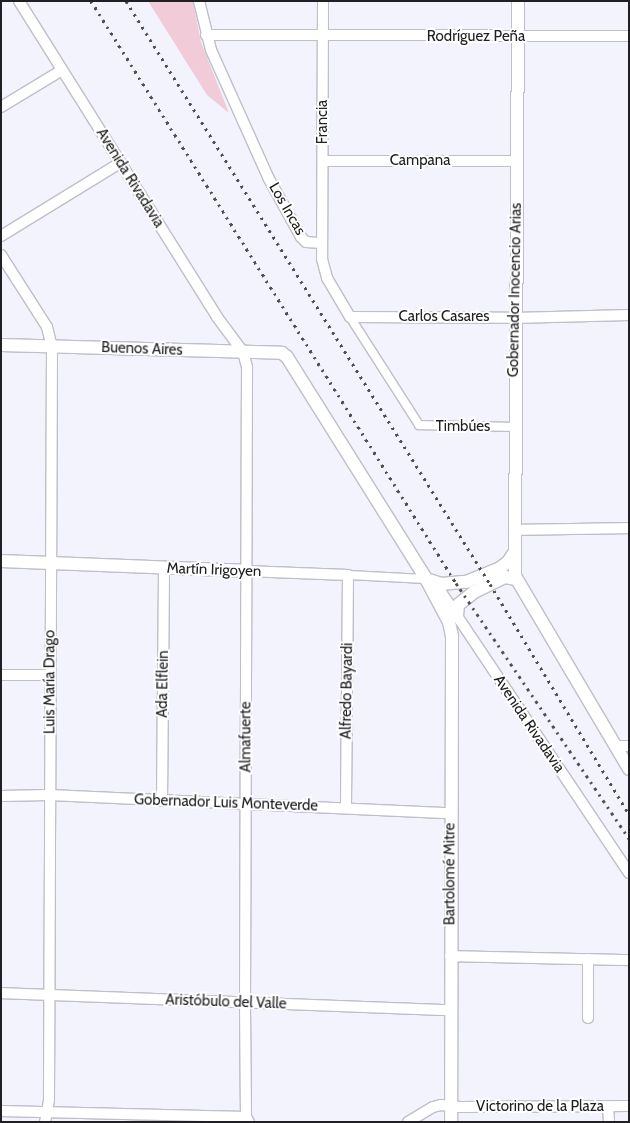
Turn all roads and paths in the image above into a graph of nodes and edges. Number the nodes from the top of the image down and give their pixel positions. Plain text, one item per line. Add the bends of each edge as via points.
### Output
1 (19, 1) edge
2 (198, 1) edge
3 (323, 1) edge
4 (518, 1) edge
5 (206, 35) junction
6 (323, 36) junction
7 (629, 36) edge
8 (518, 37) junction
9 (62, 70) junction
10 (1, 108) edge
11 (517, 161) junction
12 (323, 162) junction
13 (120, 163) junction
14 (1, 236) edge
15 (322, 243) junction
16 (1, 255) edge
17 (629, 315) edge
18 (350, 317) junction
19 (514, 318) junction
20 (1, 345) edge
21 (52, 347) junction
22 (243, 352) junction
23 (282, 353) joint
24 (415, 420) joint
25 (514, 427) junction
26 (629, 528) edge
27 (514, 530) junction
28 (514, 553) junction
29 (1, 561) edge
30 (50, 563) junction
31 (164, 568) junction
32 (245, 571) junction
33 (348, 575) junction
34 (426, 579) junction
35 (515, 579) junction
36 (454, 621) junction
37 (1, 675) edge
38 (50, 675) junction
39 (622, 746) edge
40 (629, 769) edge
41 (49, 795) junction
42 (1, 796) edge
43 (162, 801) junction
44 (246, 804) junction
45 (346, 808) junction
46 (450, 812) junction
47 (629, 873) edge
48 (450, 956) junction
49 (588, 959) junction
50 (629, 960) edge
51 (1, 993) edge
52 (49, 995) junction
53 (245, 1003) junction
54 (451, 1010) junction
55 (588, 1018) dead end
56 (451, 1106) junction
57 (629, 1106) edge
58 (608, 1107) junction
59 (1, 1111) edge
60 (46, 1117) edge
61 (247, 1120) edge
62 (408, 1122) edge
63 (451, 1122) edge
64 (608, 1122) edge

1 - 9 street, Avenida Rivadavia
2 - 5 street, Los Incas
3 - 6 street, Francia
4 - 8 street, Gobernador Inocencio Arias
5 - 6 street, Rodríguez Peña
5 - 15 street, Los Incas via 269,179 301,237 306,242
6 - 8 street, Rodríguez Peña
6 - 12 street, Francia
7 - 8 street, Rodríguez Peña
8 - 11 street, Gobernador Inocencio Arias
9 - 10 street
9 - 13 street, Avenida Rivadavia
11 - 12 street, Campana
11 - 19 street, Gobernador Inocencio Arias
12 - 15 street, Francia
13 - 14 street
13 - 22 street, Avenida Rivadavia via 231,339
15 - 18 street, Los Incas via 322,259 328,278
16 - 21 street, Luis María Drago via 47,327
17 - 19 street, Carlos Casares
18 - 19 street, Carlos Casares
18 - 24 street, Los Incas
19 - 25 street, Gobernador Inocencio Arias
20 - 21 street, Buenos Aires
21 - 22 street, Buenos Aires
21 - 30 street, Luis María Drago
22 - 23 street, Buenos Aires
22 - 32 street, Almafuerte via 247,367
23 - 34 street, Avenida Rivadavia
24 - 25 street, Timbúes via 425,426
25 - 27 street, Gobernador Inocencio Arias
26 - 27 street
27 - 28 street, Gobernador Inocencio Arias
28 - 34 street via 500,568 466,582 441,584
28 - 35 street, Gobernador Inocencio Arias
29 - 30 street, Martín Irigoyen
30 - 31 street, Martín Irigoyen
30 - 38 street, Luis María Drago
31 - 32 street, Martín Irigoyen
31 - 43 street, Ada Elflein
32 - 33 street, Martín Irigoyen
32 - 44 street, Almafuerte
33 - 34 street, Martín Irigoyen
33 - 45 street, Alfredo Bayardi
34 - 36 street, Avenida Rivadavia
35 - 36 street via 505,576 474,592 458,606
35 - 39 street
36 - 46 street, Bartolomé Mitre
36 - 47 street, Avenida Rivadavia
37 - 38 street
38 - 41 street, Luis María Drago
39 - 40 street
41 - 42 street, Gobernador Luis Monteverde
41 - 43 street, Gobernador Luis Monteverde
41 - 52 street, Luis María Drago
43 - 44 street, Gobernador Luis Monteverde
44 - 45 street, Gobernador Luis Monteverde
44 - 53 street, Almafuerte
45 - 46 street, Gobernador Luis Monteverde
46 - 48 street, Bartolomé Mitre
48 - 49 street
48 - 54 street, Bartolomé Mitre
49 - 50 street
49 - 55 street
51 - 52 street, Aristóbulo del Valle
52 - 53 street, Aristóbulo del Valle
52 - 60 street, Luis María Drago
53 - 54 street, Aristóbulo del Valle
53 - 61 street, Almafuerte
54 - 56 street, Bartolomé Mitre
56 - 58 street, Victorino de la Plaza
56 - 62 street, Victorino de la Plaza via 432,1107
56 - 63 street, Bartolomé Mitre
57 - 58 street, Victorino de la Plaza
58 - 64 street
59 - 60 street
60 - 61 street

